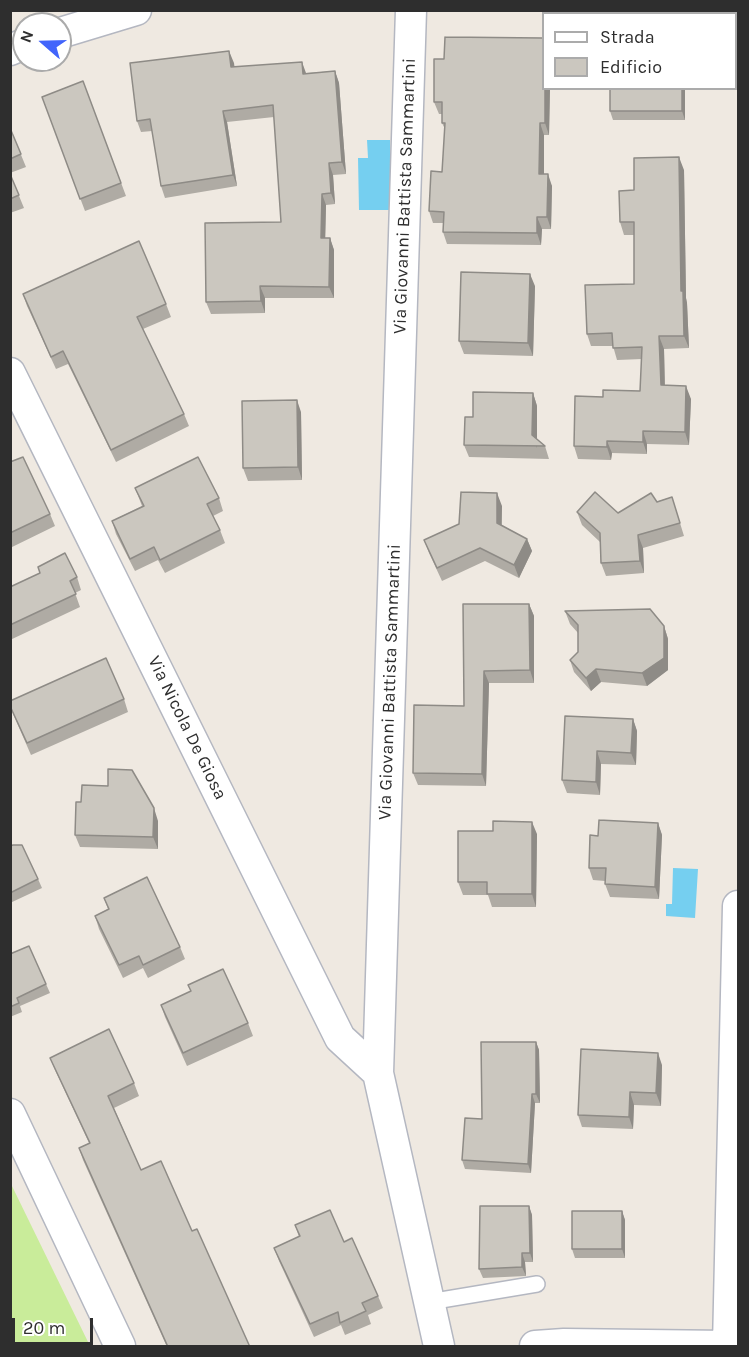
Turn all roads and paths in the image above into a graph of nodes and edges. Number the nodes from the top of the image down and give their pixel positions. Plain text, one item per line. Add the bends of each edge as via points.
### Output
1 (136, 10) edge
2 (411, 10) edge
3 (72, 29) edge
4 (10, 373) edge
5 (738, 906) edge
6 (378, 1073) junction
7 (10, 1114) edge
8 (537, 1284) dead end
9 (429, 1302) junction
10 (728, 1346) edge
11 (120, 1347) edge
12 (439, 1347) edge
13 (535, 1347) edge

1 - 3 street
2 - 6 street, Via Giovanni Battista Sammartini
4 - 6 street, Via Nicola De Giosa via 340,1038
5 - 10 street
6 - 9 street, Via Giovanni Battista Sammartini
7 - 11 street
8 - 9 lane
9 - 12 street, Via Giovanni Battista Sammartini
10 - 13 street

